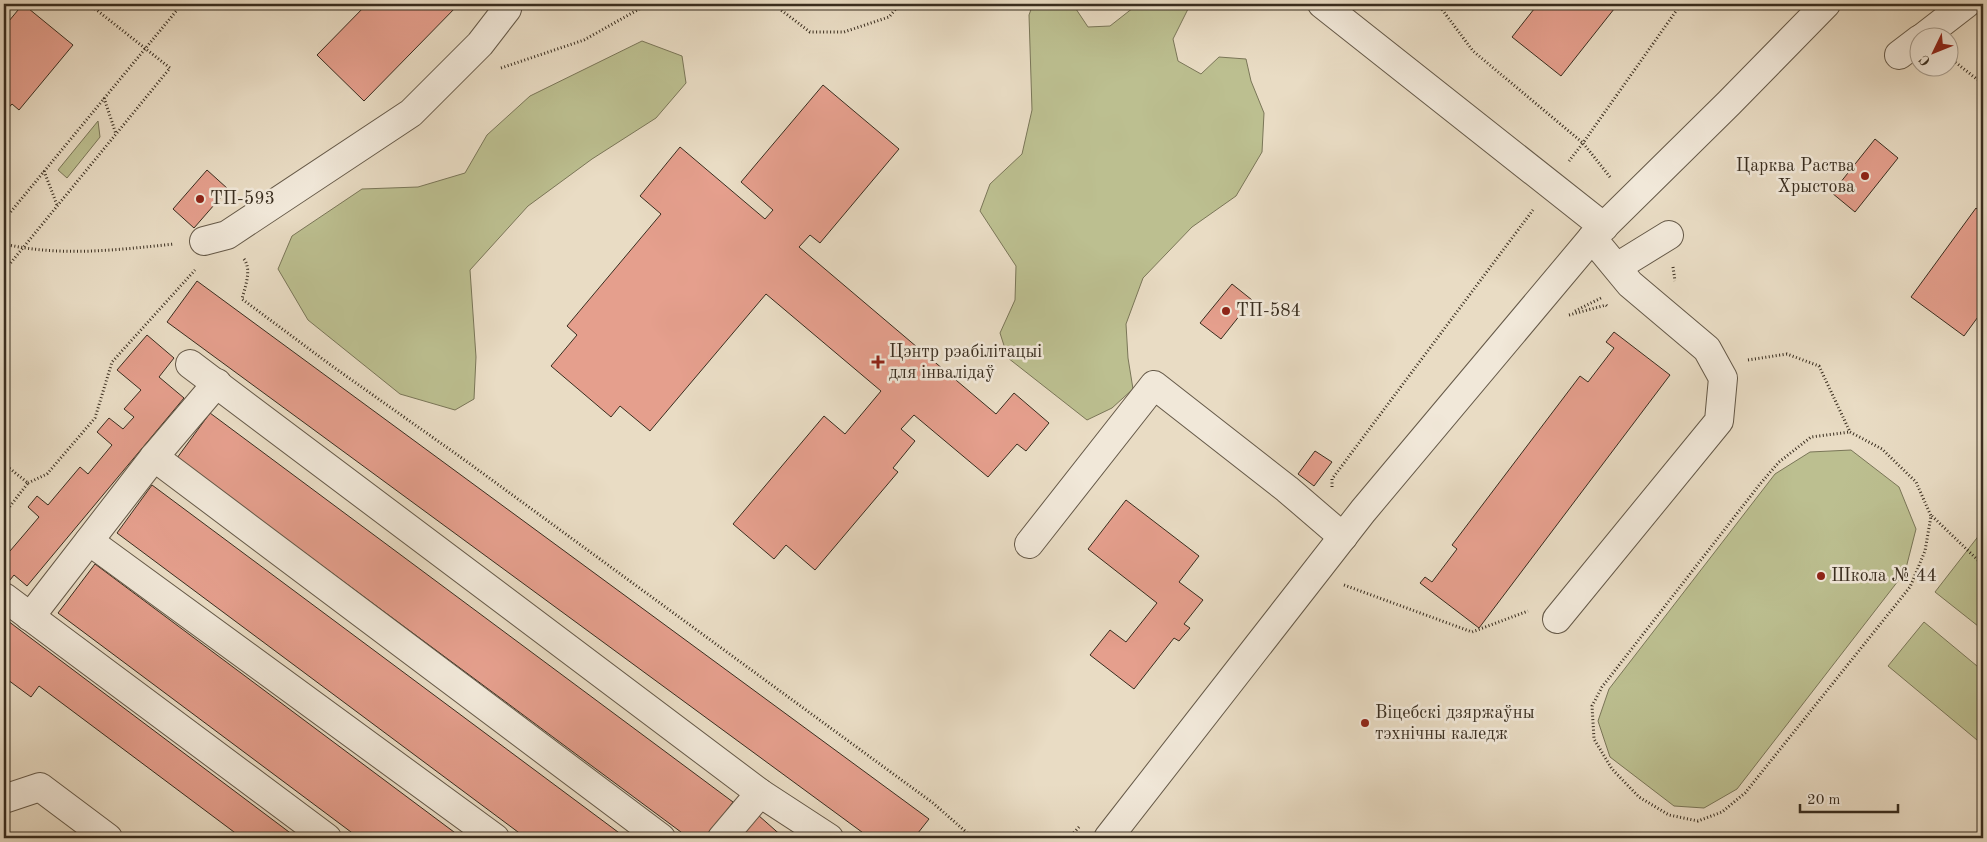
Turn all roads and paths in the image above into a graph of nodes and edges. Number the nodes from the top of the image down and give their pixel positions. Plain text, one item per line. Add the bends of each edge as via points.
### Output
1 (89, 4) edge
2 (182, 4) edge
3 (508, 4) edge
4 (648, 4) edge
5 (773, 4) edge
6 (900, 4) edge
7 (1322, 4) edge
8 (1438, 4) edge
9 (1674, 4) edge
10 (1681, 4) edge
11 (1826, 4) edge
12 (1966, 4) edge
13 (1675, 11) junction
14 (1935, 28) edge
15 (145, 48) junction
16 (1960, 66) edge
17 (499, 68) dead end
18 (1983, 84) edge
19 (104, 98) junction
20 (116, 134) junction
21 (1583, 143) junction
22 (1565, 167) dead end
23 (44, 170) junction
24 (1629, 202) junction
25 (58, 205) junction
26 (1535, 207) dead end
27 (4, 220) edge
28 (1598, 233) junction
29 (1669, 235) dead end
30 (215, 238) junction
31 (4, 244) edge
32 (22, 248) junction
33 (1617, 267) junction
34 (4, 271) edge
35 (1614, 311) dead end
36 (1564, 321) dead end
37 (1748, 360) dead end
38 (190, 364) dead end
39 (217, 383) junction
40 (1850, 432) junction
41 (154, 458) junction
42 (4, 464) edge
43 (28, 483) junction
44 (4, 514) edge
45 (1931, 516) junction
46 (1320, 517) junction
47 (1343, 537) junction
48 (89, 541) junction
49 (1029, 544) dead end
50 (1983, 565) edge
51 (1338, 584) dead end
52 (4, 597) edge
53 (1545, 614) joint
54 (30, 617) junction
55 (760, 792) junction
56 (4, 799) edge
57 (1082, 822) dead end
58 (108, 838) edge
59 (327, 838) edge
60 (495, 838) edge
61 (661, 838) edge
62 (722, 838) edge
63 (829, 838) edge
64 (973, 838) edge
65 (1070, 838) edge
66 (1108, 838) edge

1 - 15 path
2 - 15 path
3 - 30 street via 480,44 411,113
4 - 17 path via 584,40
5 - 6 path via 810,32 844,32 889,17
7 - 28 street
8 - 21 path via 1473,51
9 - 13 path
10 - 13 path
11 - 24 street
12 - 14 street
13 - 21 path
15 - 19 path
15 - 20 path via 170,68
16 - 18 path
19 - 20 path
19 - 23 path
20 - 25 path
21 - 22 path
21 - 24 path
23 - 25 path
23 - 27 path
24 - 28 street
25 - 32 path
26 - 46 path via 1332,479 1331,502
28 - 33 street
28 - 47 street
29 - 33 street
30 - 32 path via 86,252
30 - 43 path via 112,362 95,418 47,474
30 - 64 path via 248,265 242,299 917,792
31 - 32 path
32 - 34 path
33 - 53 street via 1630,284 1707,349 1723,378 1719,421
35 - 36 path via 1606,305 1570,314
37 - 40 path via 1787,354 1819,366
38 - 39 street
39 - 41 street
39 - 55 street
40 - 45 path via 1882,449 1916,482
40 - 45 path via 1811,437 1779,462 1602,687 1592,706 1594,739 1612,769 1639,797 1669,815 1698,821 1722,812 1746,793 1910,587 1925,551
41 - 48 street
41 - 61 street
42 - 43 path
43 - 44 path
45 - 50 path
46 - 47 street
46 - 49 street via 1154,384
47 - 66 street
48 - 54 street
48 - 60 street
51 - 53 path via 1472,632
52 - 54 street
54 - 59 street
55 - 62 street
55 - 63 street
56 - 58 street via 40,787
57 - 65 path

